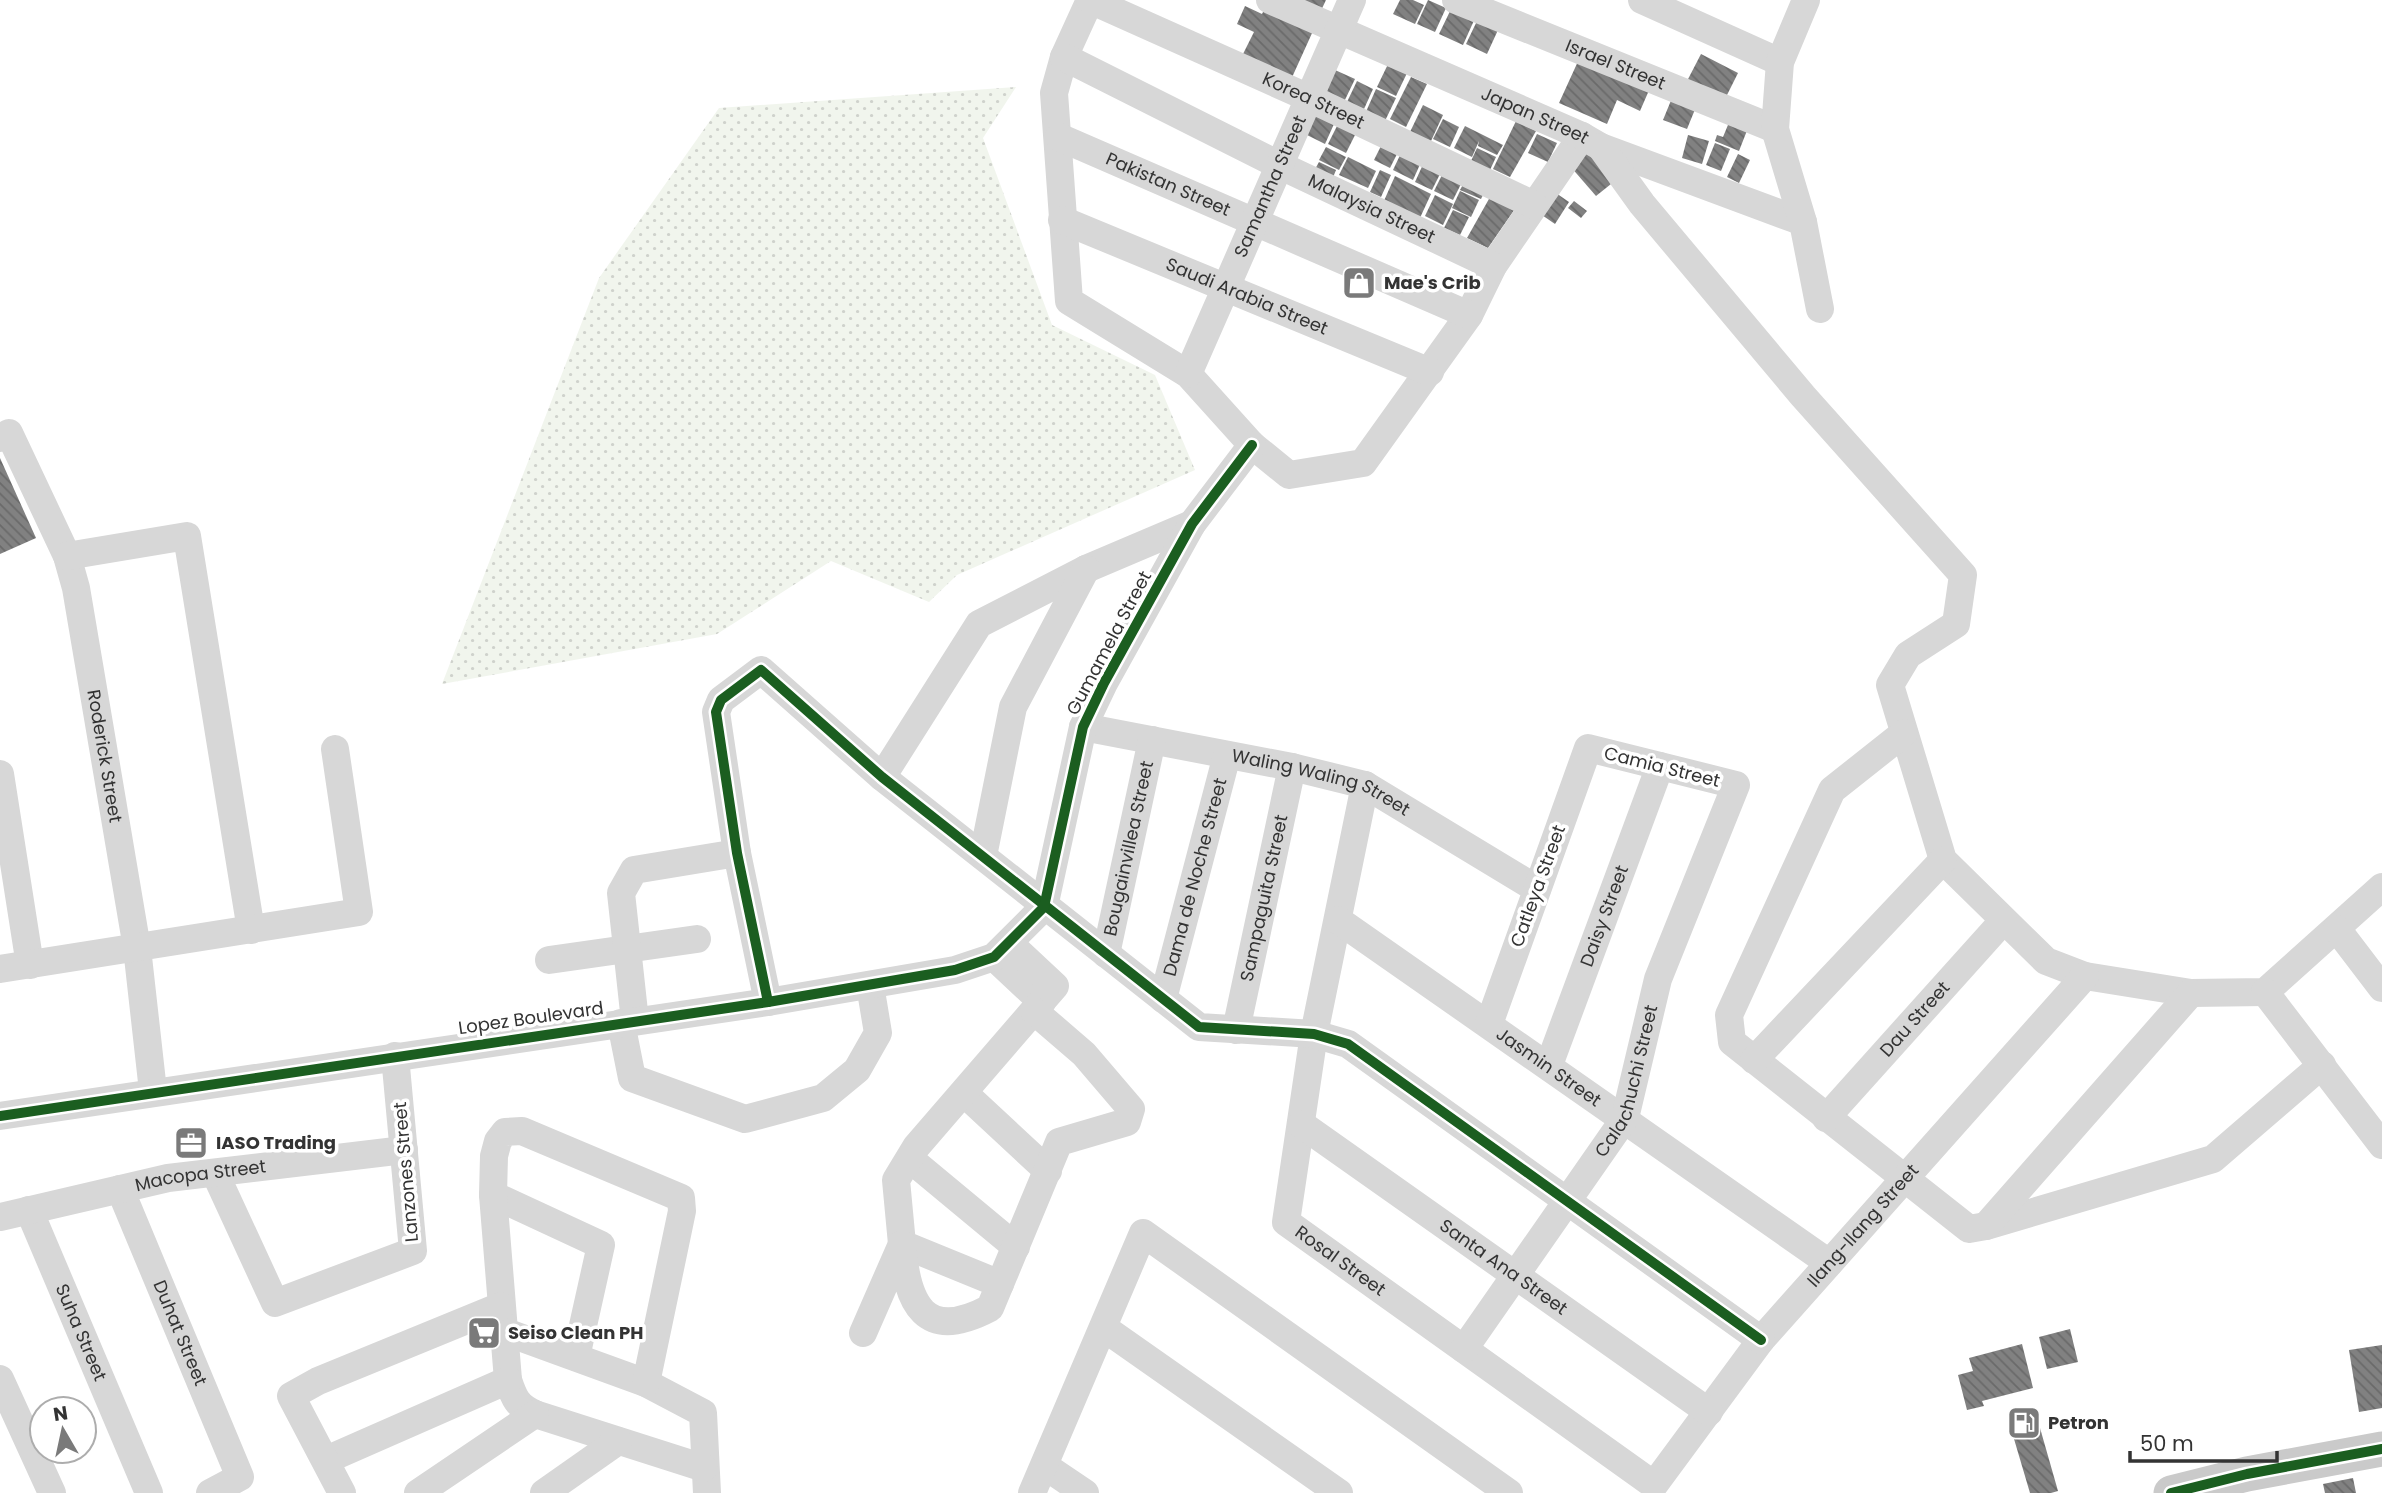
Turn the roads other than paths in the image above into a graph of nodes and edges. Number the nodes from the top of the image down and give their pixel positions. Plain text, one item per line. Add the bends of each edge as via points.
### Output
1 (1090, 0) edge
2 (1270, 0) edge
3 (1352, 0) edge
4 (1456, 0) edge
5 (1643, 0) edge
6 (1806, 0) edge
7 (1339, 30) junction
8 (1064, 57) junction
9 (1780, 62) junction
10 (1309, 98) junction
11 (1775, 129) junction
12 (1059, 137) junction
13 (1592, 142) junction
14 (1279, 165) junction
15 (1534, 205) junction
16 (1062, 220) junction
17 (1255, 221) junction
18 (1803, 222) junction
19 (1493, 266) junction
20 (1226, 287) junction
21 (1820, 309) dead end
22 (1469, 316) junction
23 (1430, 372) junction
24 (1188, 374) junction
25 (5, 436) edge
26 (1252, 445) junction
27 (1192, 524) junction
28 (67, 556) junction
29 (1086, 569) junction
30 (1083, 727) junction
31 (1904, 733) junction
32 (1152, 740) junction
33 (335, 748) dead end
34 (1588, 748) joint
35 (1227, 754) junction
36 (1660, 766) junction
37 (1292, 767) junction
38 (0, 774) edge
39 (882, 777) junction
40 (1365, 785) junction
41 (1736, 785) joint
42 (737, 853) junction
43 (983, 856) junction
44 (1943, 860) junction
45 (2382, 887) edge
46 (1537, 888) junction
47 (1044, 906) junction
48 (1338, 920) junction
49 (2003, 921) junction
50 (2337, 929) junction
51 (251, 930) junction
52 (697, 939) dead end
53 (137, 948) junction
54 (628, 950) junction
55 (1002, 950) junction
56 (1106, 954) junction
57 (549, 960) dead end
58 (30, 965) junction
59 (0, 969) edge
60 (2085, 975) junction
61 (870, 985) junction
62 (2382, 988) edge
63 (2265, 992) junction
64 (2191, 993) junction
65 (1163, 999) junction
66 (768, 1002) junction
67 (1038, 1007) junction
68 (628, 1022) junction
69 (1489, 1024) junction
70 (1236, 1030) junction
71 (1314, 1034) junction
72 (395, 1055) junction
73 (1754, 1060) junction
74 (2322, 1065) junction
75 (1549, 1066) junction
76 (153, 1091) junction
77 (964, 1093) junction
78 (0, 1115) edge
79 (1625, 1118) junction
80 (1826, 1118) junction
81 (1301, 1124) junction
82 (2382, 1145) edge
83 (404, 1150) junction
84 (911, 1159) junction
85 (1048, 1171) junction
86 (215, 1173) junction
87 (1902, 1179) junction
88 (120, 1189) junction
89 (493, 1195) junction
90 (1567, 1201) junction
91 (29, 1210) junction
92 (0, 1217) edge
93 (1986, 1226) junction
94 (902, 1244) junction
95 (1016, 1247) junction
96 (1829, 1263) junction
97 (1515, 1275) junction
98 (1000, 1284) junction
99 (502, 1319) junction
100 (1104, 1328) junction
101 (863, 1334) dead end
102 (1761, 1340) junction
103 (1464, 1349) junction
104 (576, 1357) junction
105 (0, 1378) edge
106 (508, 1380) junction
107 (646, 1383) junction
108 (1709, 1412) junction
109 (535, 1414) junction
110 (618, 1441) junction
111 (2382, 1449) edge
112 (326, 1460) junction
113 (1045, 1466) junction
114 (703, 1485) edge
115 (1654, 1485) joint
116 (52, 1493) edge
117 (149, 1493) edge
118 (210, 1493) edge
119 (342, 1493) edge
120 (418, 1493) edge
121 (544, 1493) edge
122 (1032, 1493) edge
123 (1085, 1493) edge
124 (1339, 1493) edge
125 (1509, 1493) edge
126 (2171, 1493) edge

1 - 8 street
1 - 10 street, Korea Street
2 - 7 street, Japan Street
3 - 7 street, Samantha Street
4 - 11 street, Israel Street
5 - 9 street
6 - 9 street
7 - 10 street, Samantha Street
7 - 13 street, Japan Street
8 - 12 street via 1054,93
8 - 14 street, Malaysia Street
9 - 11 street
10 - 14 street, Samantha Street
10 - 15 street, Korea Street
11 - 18 street
12 - 16 street
12 - 17 street, Pakistan Street
13 - 15 street
13 - 18 street, Japan Street
13 - 31 street via 1803,396 1963,575 1956,624 1908,655 1890,685
14 - 17 street, Samantha Street
14 - 19 street, Malaysia Street
15 - 19 street
16 - 20 street, Saudi Arabia Street
16 - 24 street via 1069,301
17 - 20 street, Samantha Street
17 - 22 street, Pakistan Street
18 - 21 street
19 - 22 street
20 - 23 street, Saudi Arabia Street
20 - 24 street, Samantha Street
22 - 23 street
23 - 26 street via 1363,463 1289,475
24 - 26 street
25 - 28 street, Roderick Street
26 - 27 street, Gumamela Street
27 - 29 street
27 - 30 street, Gumamela Street
28 - 51 street via 187,536
28 - 53 street, Roderick Street via 82,617
29 - 39 street via 979,624
29 - 43 street via 1013,707
30 - 32 street, Waling Waling Street
30 - 47 street, Gumamela Street
31 - 44 street
31 - 73 street via 1832,790 1779,899 1729,1014 1732,1042
32 - 35 street, Waling Waling Street
32 - 56 street, Bougainvillea Street
33 - 51 street via 359,912
34 - 36 street, Camia Street
34 - 46 street, Catleya Street
35 - 37 street, Waling Waling Street
35 - 65 street, Dama de Noche Street
36 - 41 street, Camia Street
36 - 75 street, Daisy Street
37 - 40 street, Waling Waling Street
37 - 70 street, Sampaguita Street
38 - 58 street
39 - 42 street via 761,670 720,700 716,712
39 - 43 street
40 - 46 street, Waling Waling Street
40 - 48 street, Rosal Street
41 - 79 street, Calachuchi Street via 1658,979
42 - 54 street via 634,870 621,893
42 - 66 street
43 - 47 street
44 - 49 street
44 - 73 street
45 - 50 street
46 - 69 street, Catleya Street
47 - 55 street, Lopez Boulevard
47 - 56 street
48 - 69 street, Jasmin Street
48 - 71 street, Rosal Street
49 - 60 street via 2046,961
49 - 80 street, Dau Street
50 - 62 street
50 - 63 street
51 - 53 street
52 - 54 street
53 - 58 street
53 - 76 street, Roderick Street
54 - 57 street
54 - 68 street
55 - 61 street, Lopez Boulevard via 955,970
55 - 67 street
56 - 65 street
58 - 59 street
60 - 64 street
60 - 87 street, Ilang-Ilang Street
61 - 66 street, Lopez Boulevard
61 - 68 street via 878,1033 857,1070 823,1098 745,1119 632,1078
63 - 64 street
63 - 74 street
64 - 93 street
65 - 70 street via 1199,1027
66 - 68 street, Lopez Boulevard
67 - 77 street
67 - 85 street via 1131,1108 1127,1122 1059,1142
68 - 72 street, Lopez Boulevard
69 - 75 street, Jasmin Street
70 - 71 street
71 - 81 street, Rosal Street
71 - 90 street via 1348,1044
72 - 76 street, Lopez Boulevard
72 - 83 street, Lanzones Street
73 - 80 street
74 - 82 street
74 - 93 street via 2213,1159
75 - 79 street, Jasmin Street
76 - 78 street, Lopez Boulevard
77 - 84 street via 916,1147
77 - 85 street
79 - 90 street, Calachuchi Street
79 - 96 street, Jasmin Street
80 - 87 street
81 - 97 street, Santa Ana Street
81 - 103 street, Rosal Street via 1286,1222
83 - 86 street, Macopa Street
83 - 86 street, Lanzones Street via 413,1251 275,1303
84 - 94 street via 895,1181
84 - 95 street
85 - 95 street
86 - 88 street, Macopa Street
87 - 93 street via 1969,1229
87 - 96 street, Ilang-Ilang Street
88 - 91 street, Macopa Street
88 - 118 street, Duhat Street via 240,1477
89 - 99 street
89 - 104 street via 601,1245
89 - 107 street via 498,1141 505,1132 522,1131 681,1198
90 - 97 street, Calachuchi Street
90 - 102 street
91 - 92 street, Macopa Street
91 - 117 street, Suha Street
94 - 98 street
94 - 98 street via 912,1300 943,1322 967,1320 989,1308
94 - 101 street
95 - 98 street
96 - 102 street, Ilang-Ilang Street
97 - 103 street, Calachuchi Street
97 - 108 street, Santa Ana Street
99 - 104 street
99 - 106 street
99 - 112 street via 318,1381 291,1396
100 - 113 street
100 - 124 street
100 - 125 street via 1143,1233
102 - 108 street, Ilang-Ilang Street
103 - 115 street, Rosal Street
104 - 107 street
105 - 116 street
106 - 109 street via 519,1407
106 - 112 street
107 - 114 street via 703,1413
108 - 115 street, Ilang-Ilang Street
109 - 110 street
109 - 120 street
110 - 114 street
110 - 121 street
111 - 126 main road
112 - 119 street
113 - 122 street
113 - 123 street

